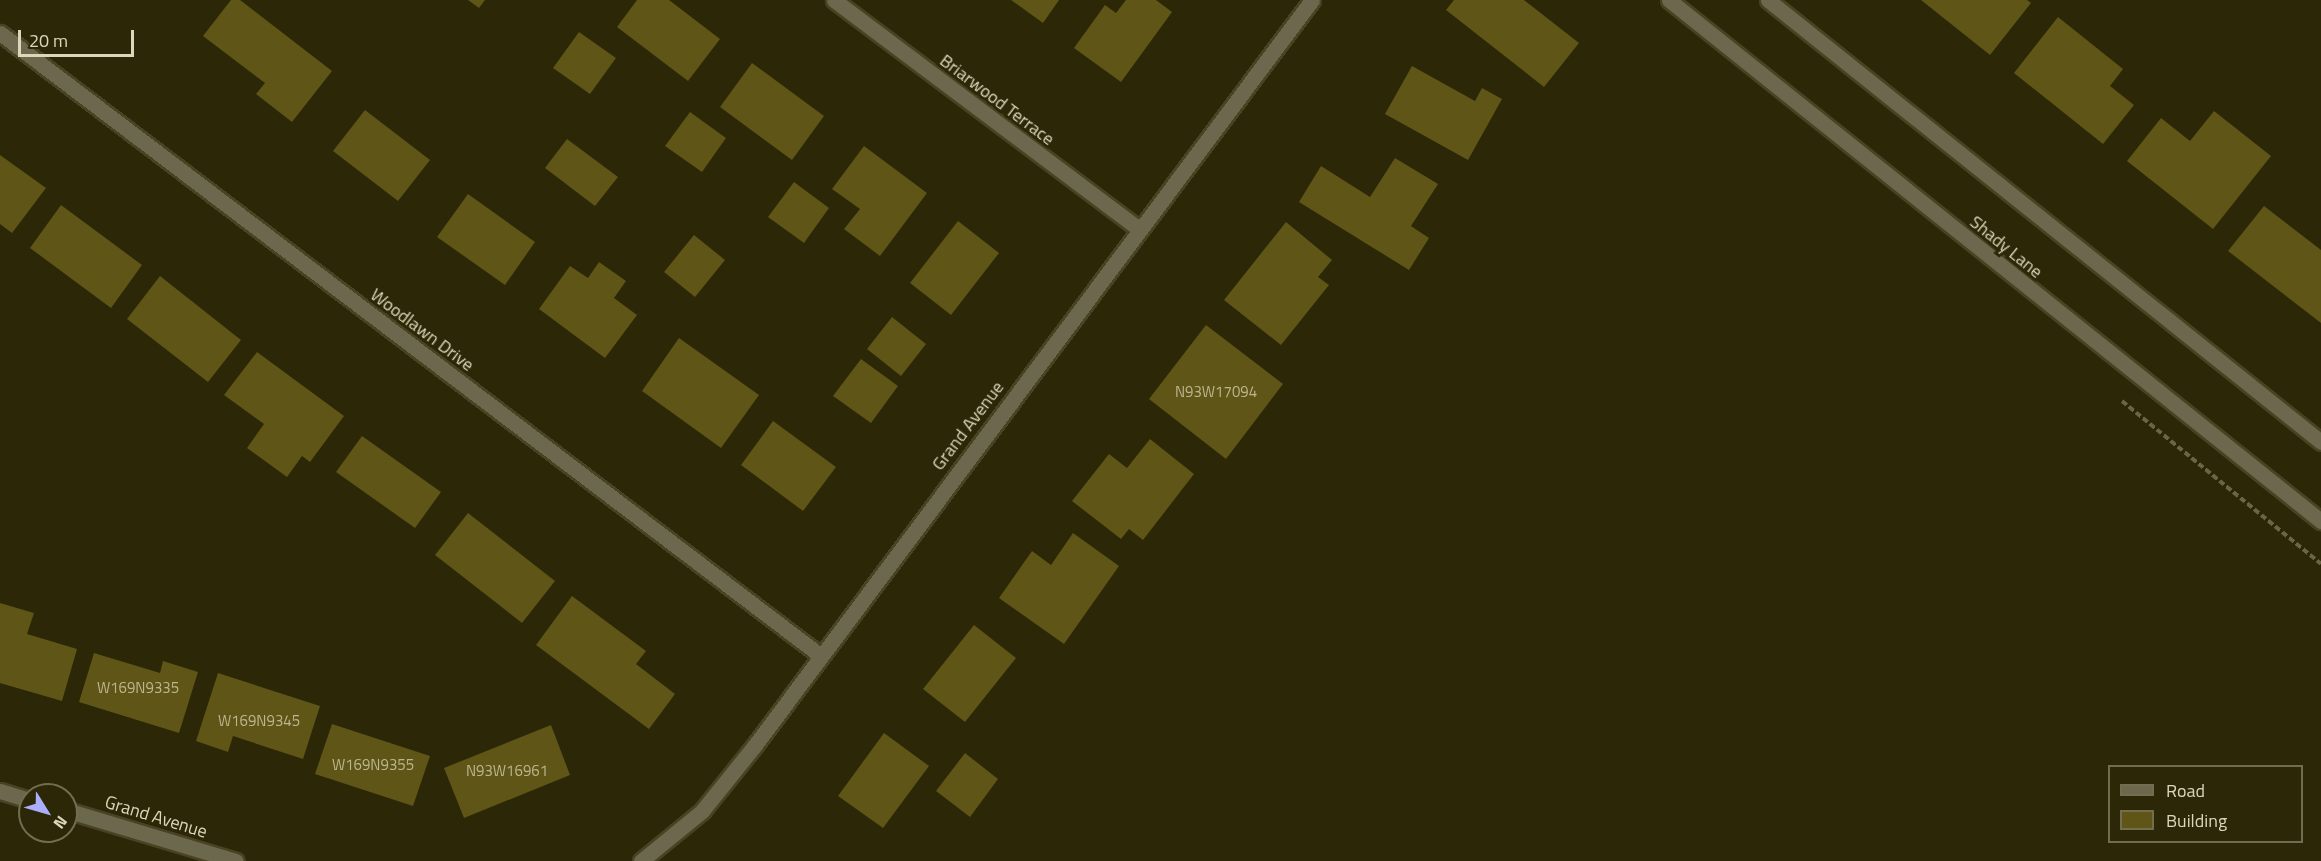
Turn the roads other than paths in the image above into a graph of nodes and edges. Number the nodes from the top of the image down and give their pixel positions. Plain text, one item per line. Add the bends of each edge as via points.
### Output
1 (834, 0) edge
2 (1312, 0) edge
3 (1669, 0) edge
4 (1768, 0) edge
5 (0, 33) edge
6 (1139, 229) junction
7 (2321, 442) edge
8 (2321, 521) edge
9 (821, 656) junction
10 (0, 791) edge
11 (18, 796) edge
12 (78, 814) edge
13 (648, 860) edge
14 (236, 861) edge

1 - 6 street, Briarwood Terrace
2 - 6 street, Grand Avenue
3 - 8 street, Shady Lane
4 - 7 street
5 - 9 street, Woodlawn Drive
6 - 9 street, Grand Avenue
9 - 13 street, Grand Avenue via 702,811
10 - 11 street
12 - 14 street, Grand Avenue

